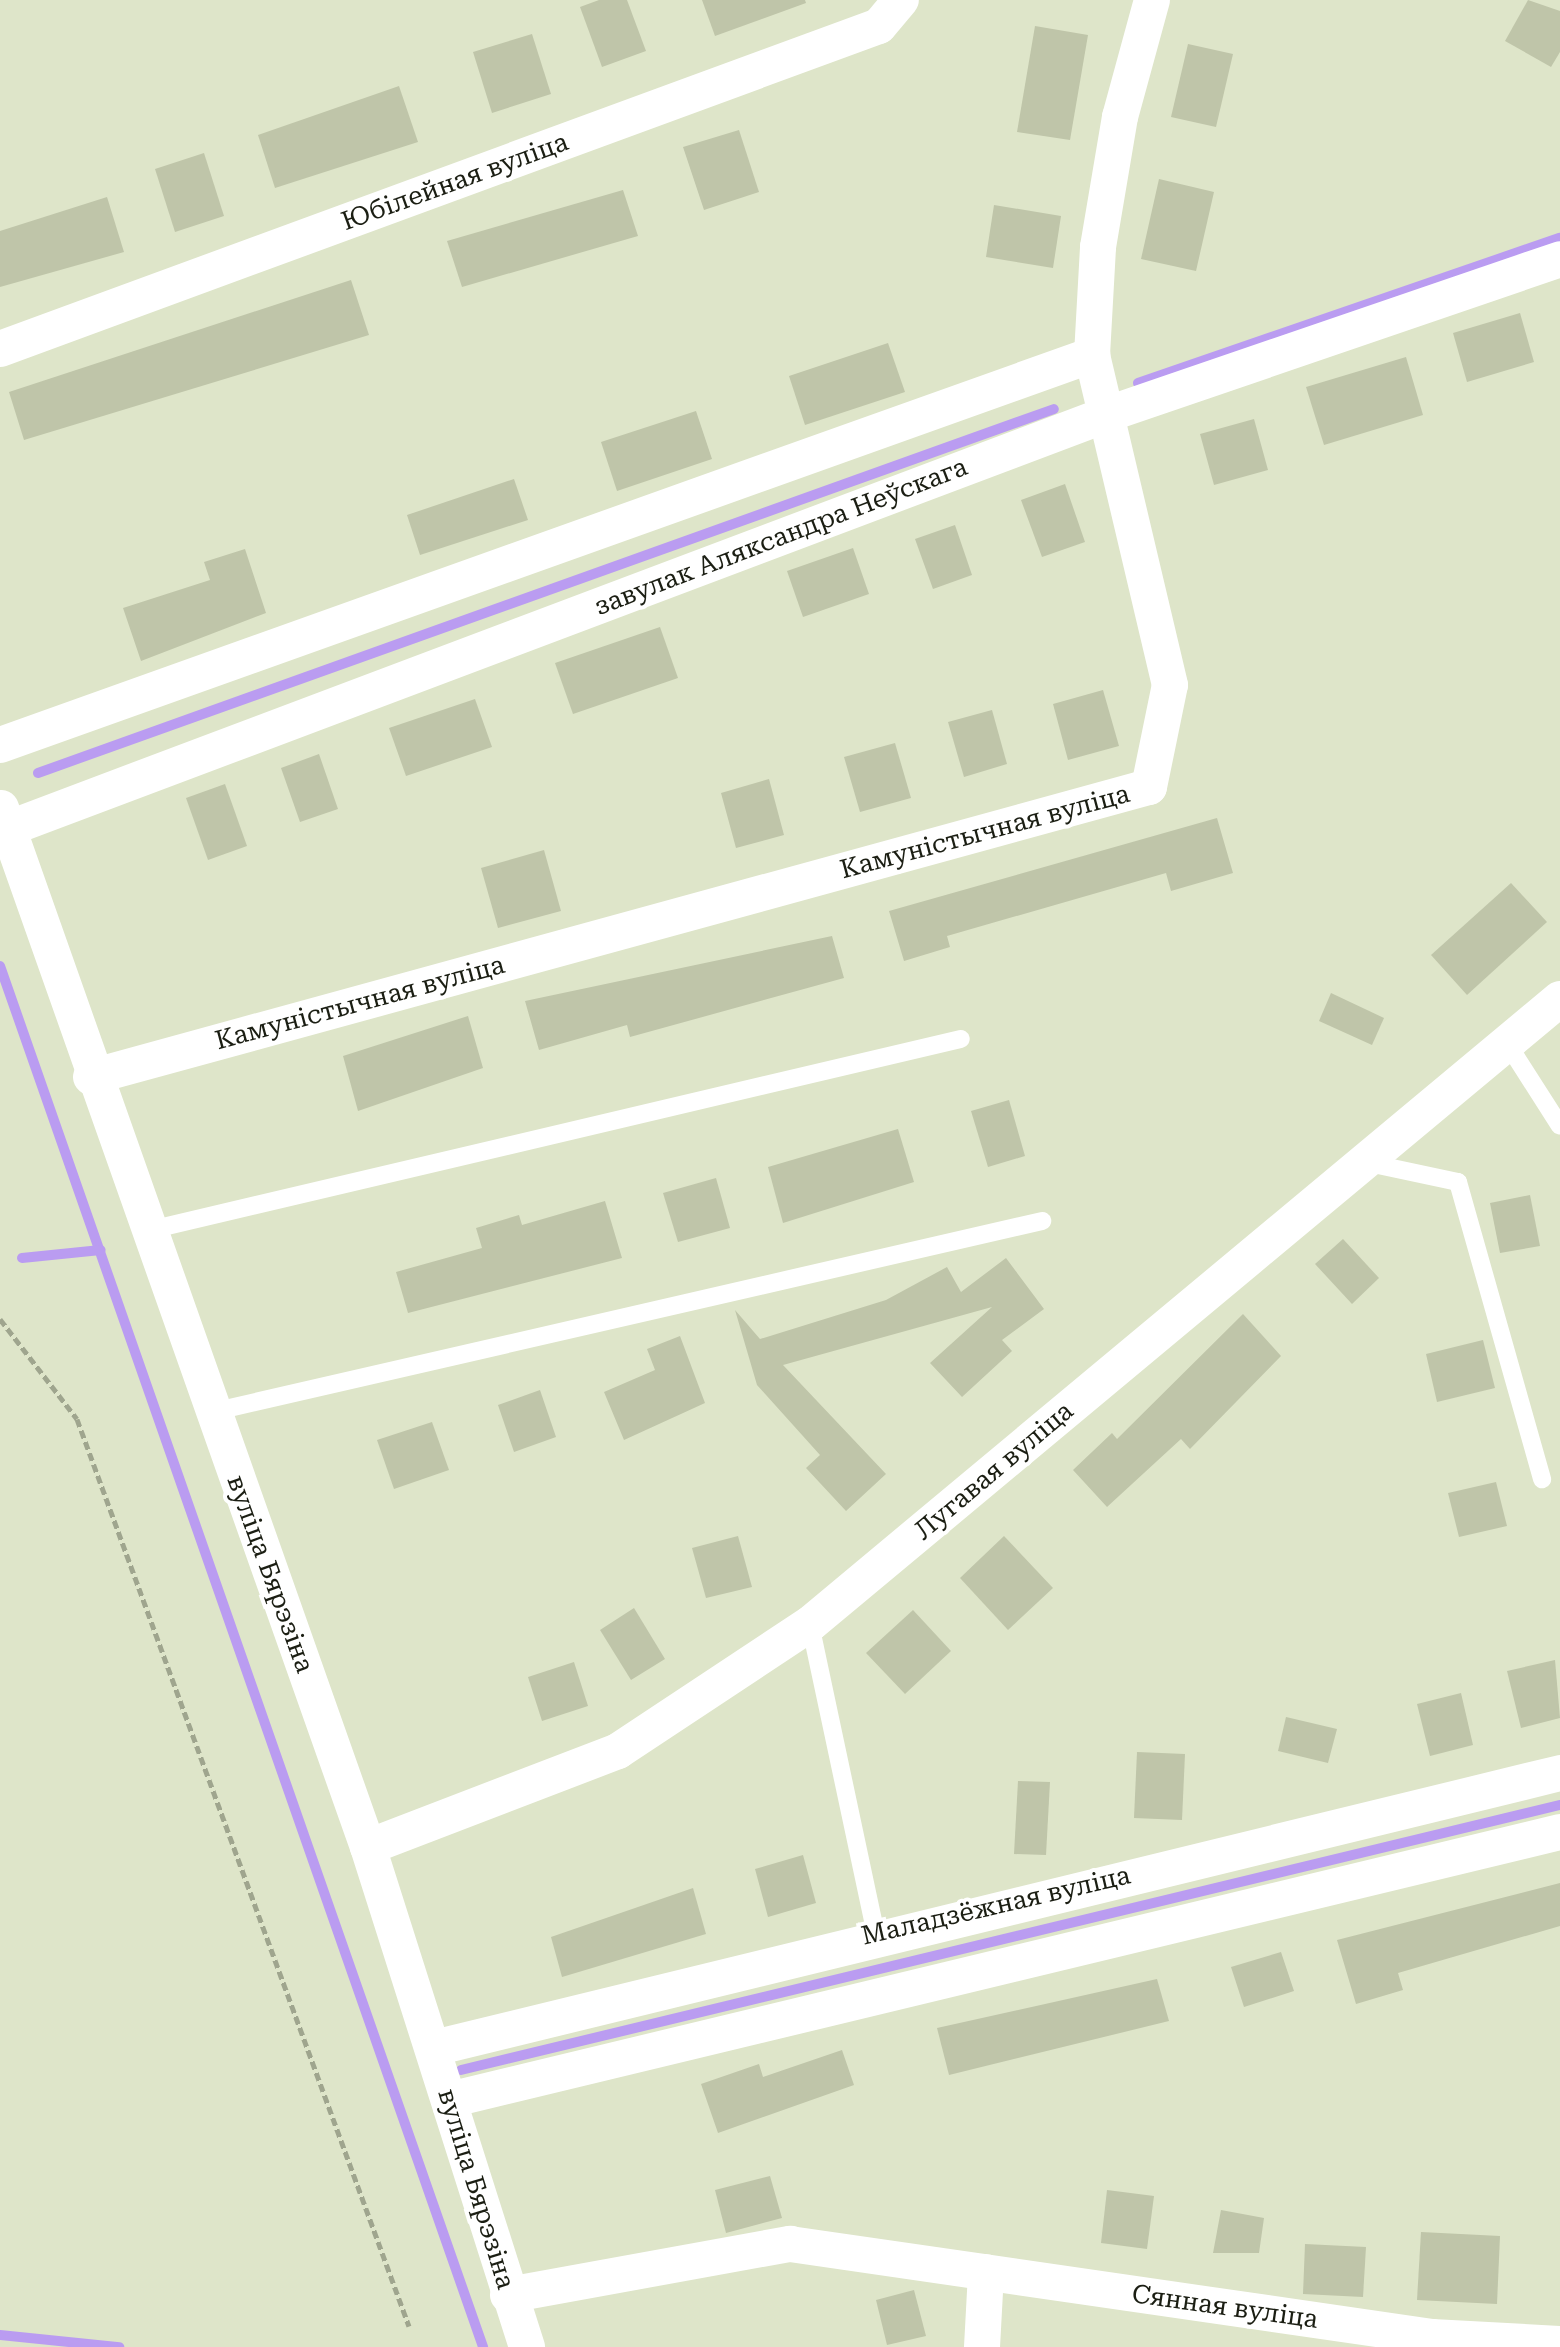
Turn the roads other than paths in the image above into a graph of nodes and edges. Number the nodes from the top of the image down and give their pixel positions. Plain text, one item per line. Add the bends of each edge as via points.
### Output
1 (901, 0) edge
2 (1152, 0) edge
3 (1560, 259) edge
4 (0, 349) edge
5 (1092, 355) junction
6 (1108, 414) junction
7 (0, 745) edge
8 (4, 818) edge
9 (1560, 999) edge
10 (961, 1039) dead end
11 (1507, 1043) junction
12 (91, 1077) junction
13 (1560, 1126) edge
14 (1364, 1162) junction
15 (1042, 1221) dead end
16 (146, 1231) junction
17 (212, 1412) junction
18 (1542, 1479) dead end
19 (810, 1624) junction
20 (1560, 1773) edge
21 (1560, 1832) edge
22 (368, 1847) junction
23 (876, 1934) junction
24 (434, 2048) junction
25 (449, 2100) junction
26 (986, 2272) junction
27 (508, 2295) junction
28 (1560, 2344) edge
29 (527, 2347) edge
30 (982, 2347) edge

1 - 4 street, Юбілейная вуліца via 879,26
2 - 5 street, Камуністычная вуліца via 1120,117 1098,247
3 - 6 street, завулак Аляксандра Неўскага
5 - 6 street, Камуністычная вуліца
5 - 7 street
6 - 8 street, завулак Аляксандра Неўскага
6 - 12 street, Камуністычная вуліца via 1170,685 1149,787
8 - 12 street, вуліца Бярэзіна
9 - 11 street, Лугавая вуліца
10 - 16 lane
11 - 13 lane
11 - 14 street, Лугавая вуліца
12 - 16 street, вуліца Бярэзіна
14 - 18 lane via 1458,1182
14 - 19 street, Лугавая вуліца
15 - 17 lane
16 - 17 street, вуліца Бярэзіна
17 - 22 street, вуліца Бярэзіна
19 - 22 street, Лугавая вуліца via 618,1751
19 - 23 lane
20 - 23 street, Маладзёжная вуліца
21 - 25 street
22 - 24 street, вуліца Бярэзіна
23 - 24 street, Маладзёжная вуліца
24 - 25 street, вуліца Бярэзіна
25 - 27 street, вуліца Бярэзіна
26 - 27 street, Сянная вуліца via 790,2244
26 - 28 street, Сянная вуліца via 1432,2337
26 - 30 street
27 - 29 street, вуліца Бярэзіна

